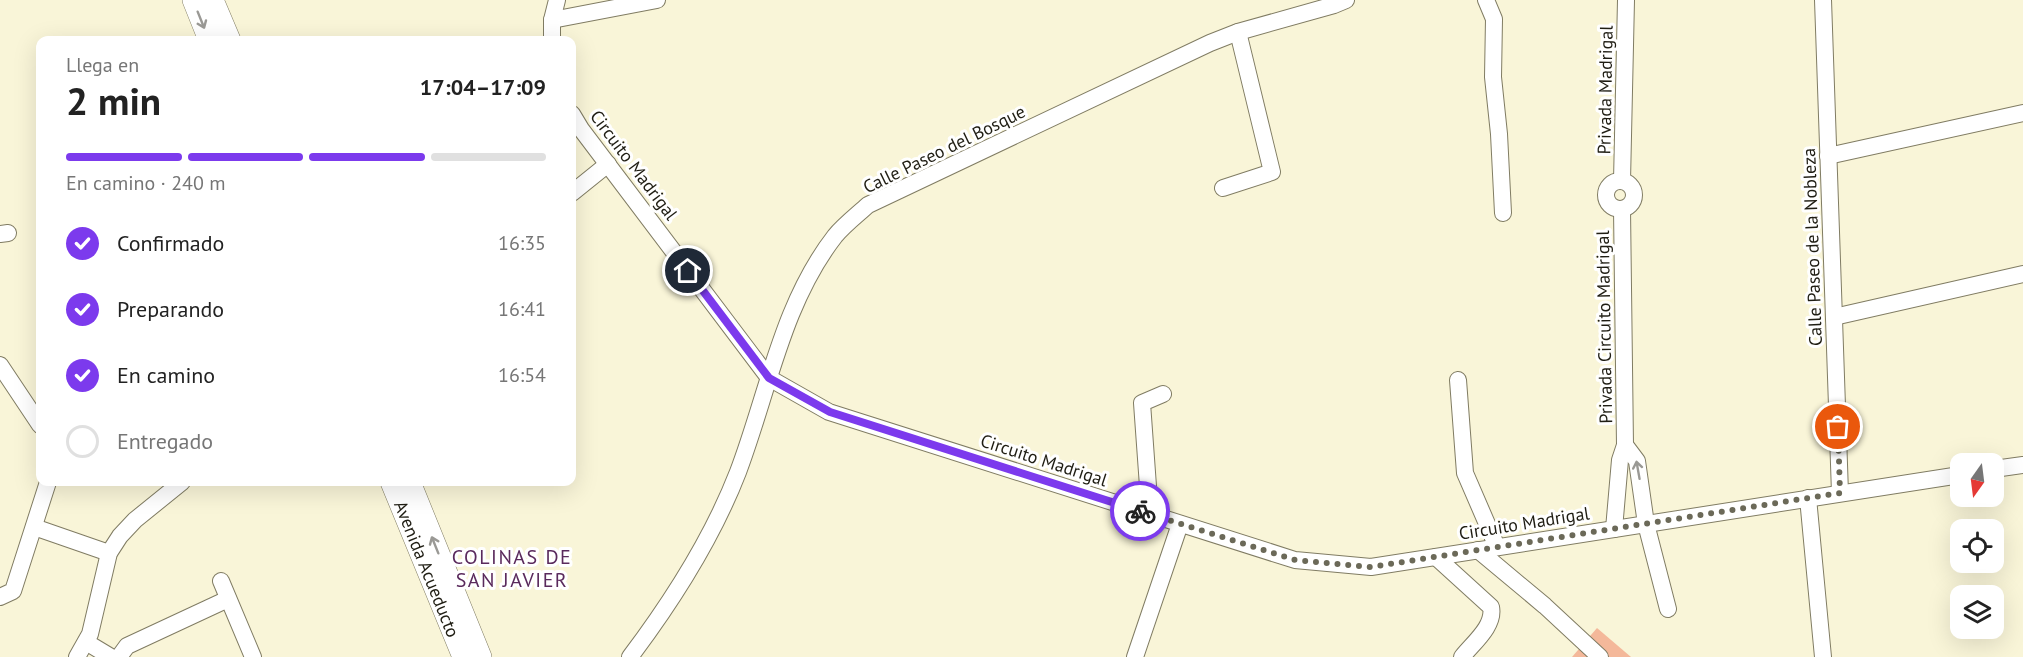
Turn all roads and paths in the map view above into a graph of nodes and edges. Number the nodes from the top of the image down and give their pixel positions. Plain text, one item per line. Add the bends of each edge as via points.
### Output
1 (193, 0) edge
2 (213, 0) edge
3 (557, 0) edge
4 (657, 0) edge
5 (1346, 0) edge
6 (1486, 0) edge
7 (1626, 0) edge
8 (1823, 0) edge
9 (552, 20) junction
10 (1238, 32) junction
11 (207, 36) edge
12 (228, 36) edge
13 (552, 36) edge
14 (2023, 112) edge
15 (576, 120) edge
16 (1828, 156) junction
17 (608, 164) junction
18 (1223, 188) dead end
19 (576, 190) edge
20 (1622, 209) joint
21 (1503, 213) dead end
22 (2023, 274) edge
23 (1834, 317) junction
24 (0, 364) edge
25 (769, 378) junction
26 (1458, 380) dead end
27 (1163, 394) dead end
28 (36, 418) edge
29 (1625, 445) junction
30 (2023, 465) edge
31 (2004, 468) edge
32 (1950, 476) edge
33 (47, 486) edge
34 (177, 486) edge
35 (393, 486) edge
36 (412, 486) edge
37 (1840, 493) junction
38 (1808, 498) junction
39 (1150, 514) junction
40 (1180, 524) junction
41 (1646, 524) junction
42 (34, 527) junction
43 (1614, 529) junction
44 (1497, 547) junction
45 (1478, 550) junction
46 (109, 553) junction
47 (1436, 556) junction
48 (220, 580) dead end
49 (0, 597) edge
50 (228, 599) junction
51 (1668, 609) dead end
52 (86, 642) junction
53 (1598, 656) edge
54 (77, 657) edge
55 (111, 657) edge
56 (119, 657) edge
57 (253, 657) edge
58 (463, 657) edge
59 (481, 657) edge
60 (630, 657) edge
61 (1135, 657) edge
62 (1462, 657) edge
63 (1823, 657) edge

1 -> 11 main road
2 - 12 main road
3 - 9 street
4 - 9 street
5 - 10 street, Calle Paseo del Bosque
6 - 21 street via 1494,19 1493,77
7 - 20 street, Privada Madrigal via 1622,181 1611,184 1606,195 1611,206
8 - 16 street, Calle Paseo de la Nobleza
9 - 13 street
10 - 18 street via 1272,172
10 - 25 street, Calle Paseo del Bosque via 868,205 837,234 801,288
14 - 16 street
15 - 17 street, Circuito Madrigal
16 - 23 street, Calle Paseo de la Nobleza
17 - 19 street
17 - 25 street, Circuito Madrigal
20 - 29 street, Privada Circuito Madrigal
22 - 23 street
23 - 37 street, Calle Paseo de la Nobleza
24 - 28 street
25 - 39 street, Circuito Madrigal via 830,412
25 - 60 street, Calle Paseo del Bosque via 738,472 717,520 661,617
26 - 44 street via 1465,473
27 - 39 street via 1142,404
41 -> 29 street, Privada Circuito Madrigal via 1637,461
29 - 43 street, Privada Circuito Madrigal via 1620,460
30 - 31 street
32 - 37 street, Circuito Madrigal
33 - 42 street
34 - 46 street via 135,520
35 - 58 main road, Avenida Acueducto
59 -> 36 main road, Avenida Acueducto
37 - 38 street, Circuito Madrigal
38 - 41 street, Circuito Madrigal
38 - 63 street
39 - 40 street, Circuito Madrigal
40 - 47 street, Circuito Madrigal via 1295,560 1371,567
40 - 61 street
41 - 43 street, Circuito Madrigal
41 - 51 street, Privada Circuito Madrigal
42 - 46 street
42 - 49 street via 13,591
43 - 44 street, Circuito Madrigal
44 - 45 street, Circuito Madrigal
45 - 47 street, Circuito Madrigal
45 - 53 street
46 - 52 street
47 - 62 street via 1491,607 1493,616 1489,624
48 - 50 street
50 - 56 street via 127,646
50 - 57 street
52 - 54 street
52 - 55 street

